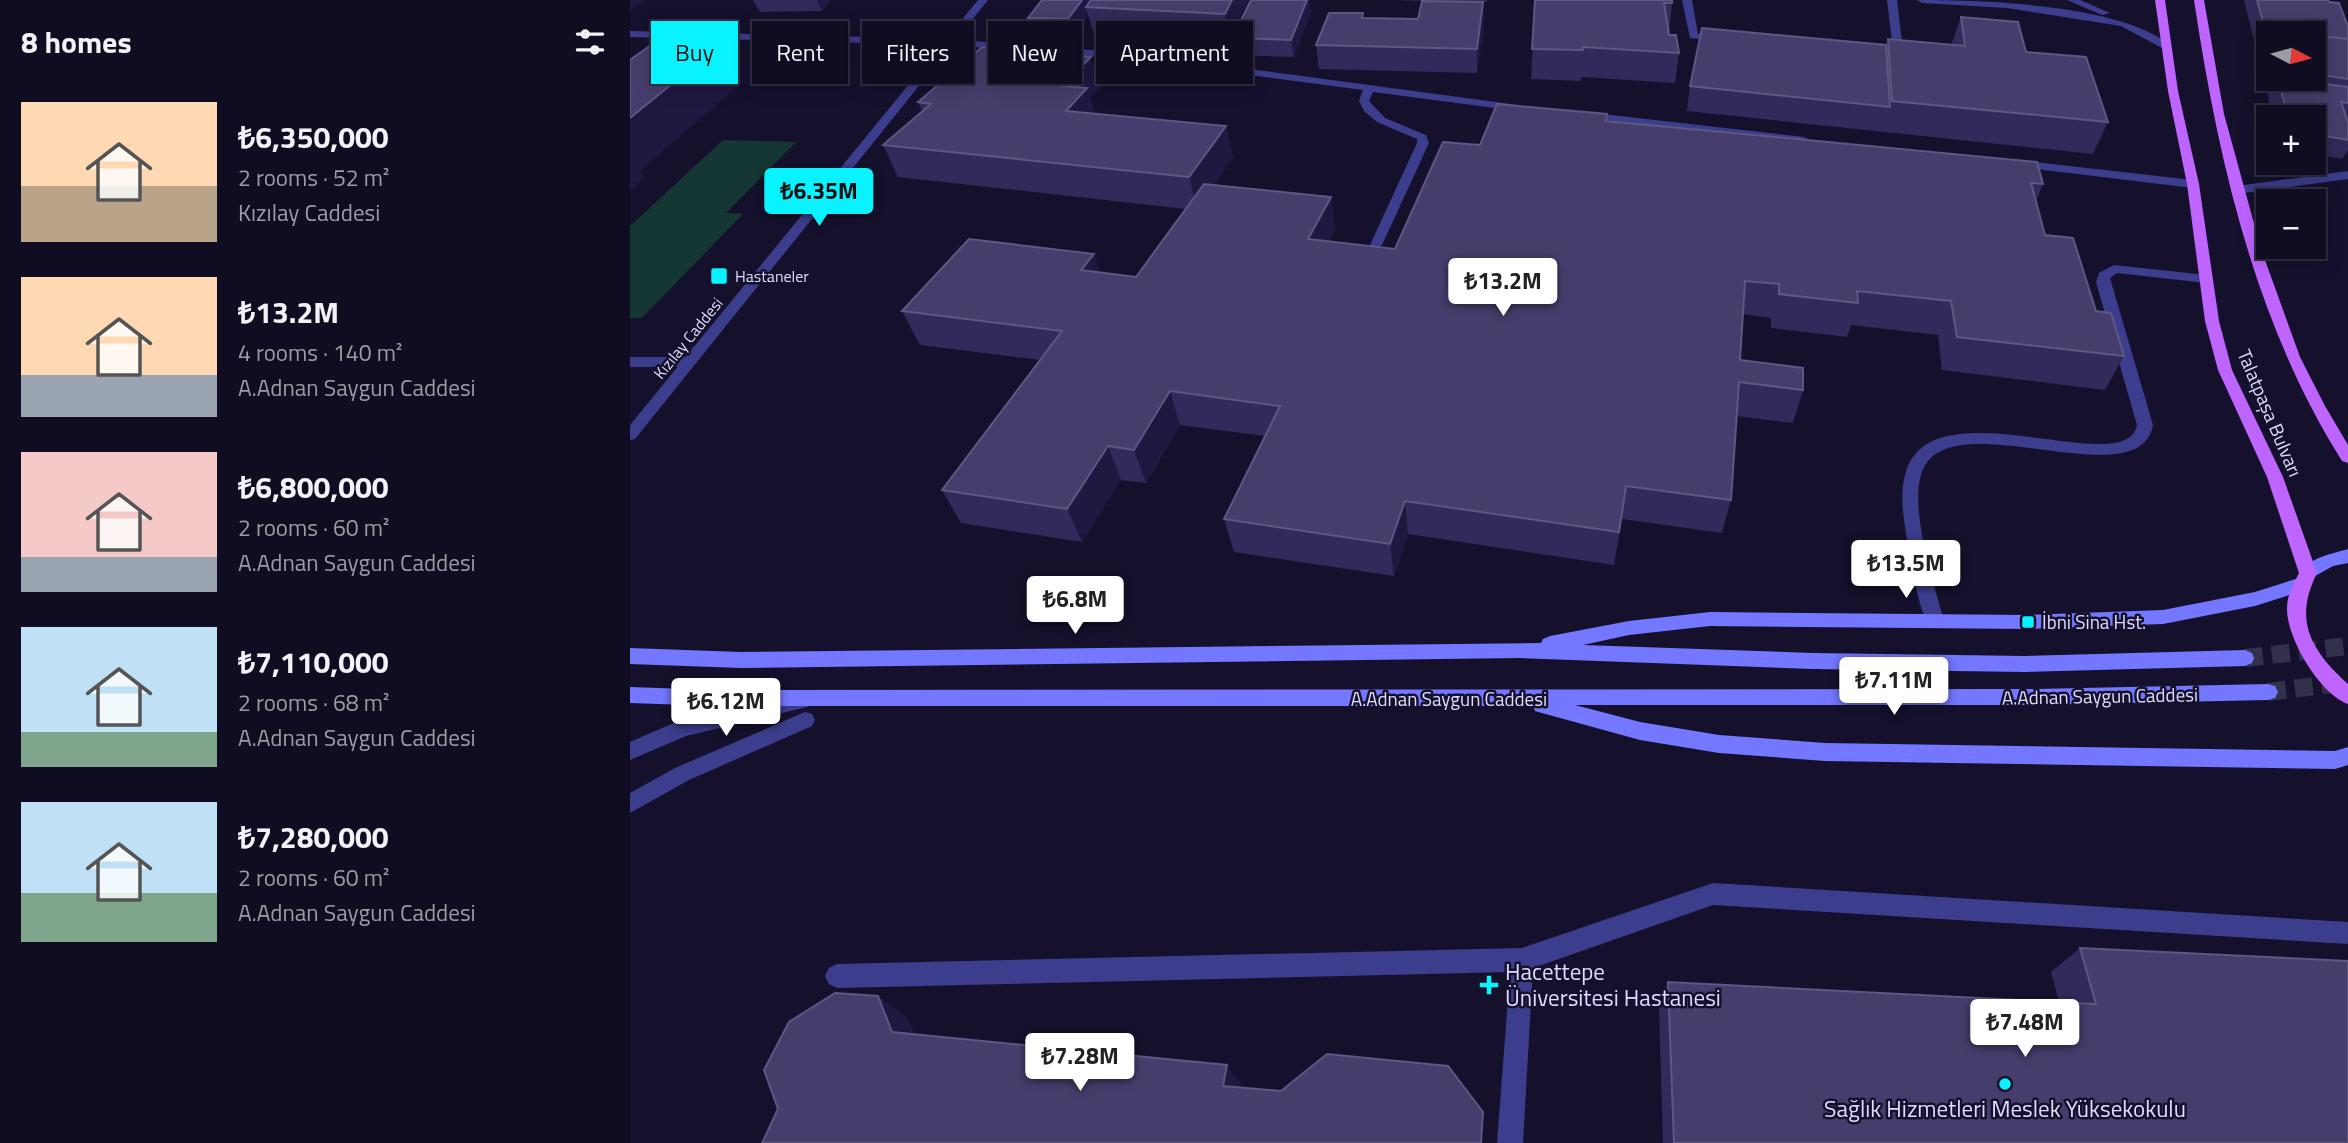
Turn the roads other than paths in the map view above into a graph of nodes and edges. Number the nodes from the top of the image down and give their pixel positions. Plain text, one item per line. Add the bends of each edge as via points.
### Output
1 (983, 0) edge
2 (1687, 0) edge
3 (1892, 0) edge
4 (1922, 0) edge
5 (2072, 0) edge
6 (2160, 0) edge
7 (2199, 0) edge
8 (966, 21) edge
9 (2124, 24) junction
10 (630, 34) edge
11 (862, 40) edge
12 (1738, 41) edge
13 (974, 44) edge
14 (2166, 46) junction
15 (1874, 53) edge
16 (914, 84) edge
17 (1369, 88) junction
18 (1530, 109) edge
19 (1571, 113) edge
20 (1818, 141) edge
21 (1997, 162) edge
22 (2348, 174) edge
23 (2193, 184) junction
24 (2237, 190) junction
25 (1376, 245) edge
26 (2206, 279) junction
27 (630, 362) edge
28 (689, 362) junction
29 (630, 435) edge
30 (2348, 457) edge
31 (2348, 556) edge
32 (2305, 579) junction
33 (1935, 621) junction
34 (1519, 650) junction
35 (630, 656) edge
36 (2245, 658) tunnel mouth
37 (2268, 692) tunnel mouth
38 (630, 695) edge
39 (2348, 696) edge
40 (811, 699) junction
41 (1518, 699) junction
42 (805, 720) dead end
43 (630, 751) edge
44 (2348, 756) edge
45 (630, 804) edge
46 (2348, 933) edge
47 (1522, 960) junction
48 (836, 976) dead end
49 (1510, 1143) edge

1 - 8 street, Kızılay Caddesi
2 - 12 street via 1693,36
3 - 15 street via 1898,51
4 - 9 street via 2007,5
5 - 9 street
6 - 14 main road, Talatpaşa Bulvarı
7 - 24 main road via 2213,94
9 - 14 street
10 - 11 street
13 - 17 street via 1129,57
14 - 23 main road, Talatpaşa Bulvarı
16 - 28 street, Kızılay Caddesi
17 - 18 street
17 - 25 street via 1364,101 1371,114 1422,137 1423,143
19 - 20 street
21 - 23 street
22 - 24 street
23 - 26 main road, Talatpaşa Bulvarı
24 - 30 main road via 2282,334 2302,379
26 - 32 main road, Talatpaşa Bulvarı via 2225,370 2294,526
26 - 33 street via 2125,269 2104,276 2146,425 2136,443 2108,449 1962,439 1942,444 1920,460 1911,488 1916,542
27 - 28 street
28 - 29 street, Kızılay Caddesi
31 - 32 main road via 2328,561
32 - 33 main road via 2255,599 2163,617
32 - 39 main road, Talatpaşa Bulvarı via 2295,609 2300,633 2314,658
33 - 34 main road via 1710,619 1629,628
34 - 35 main road, A.Adnan Saygun Caddesi via 741,660
34 - 36 main road, A.Adnan Saygun Caddesi via 2025,664
37 - 41 main road, A.Adnan Saygun Caddesi
38 - 40 main road, A.Adnan Saygun Caddesi
40 - 41 main road, A.Adnan Saygun Caddesi
40 - 43 street via 683,728
41 - 44 main road via 1640,732 1825,752 2322,760
42 - 45 street via 682,774
46 - 47 street via 1713,894
47 - 48 street
47 - 49 street

